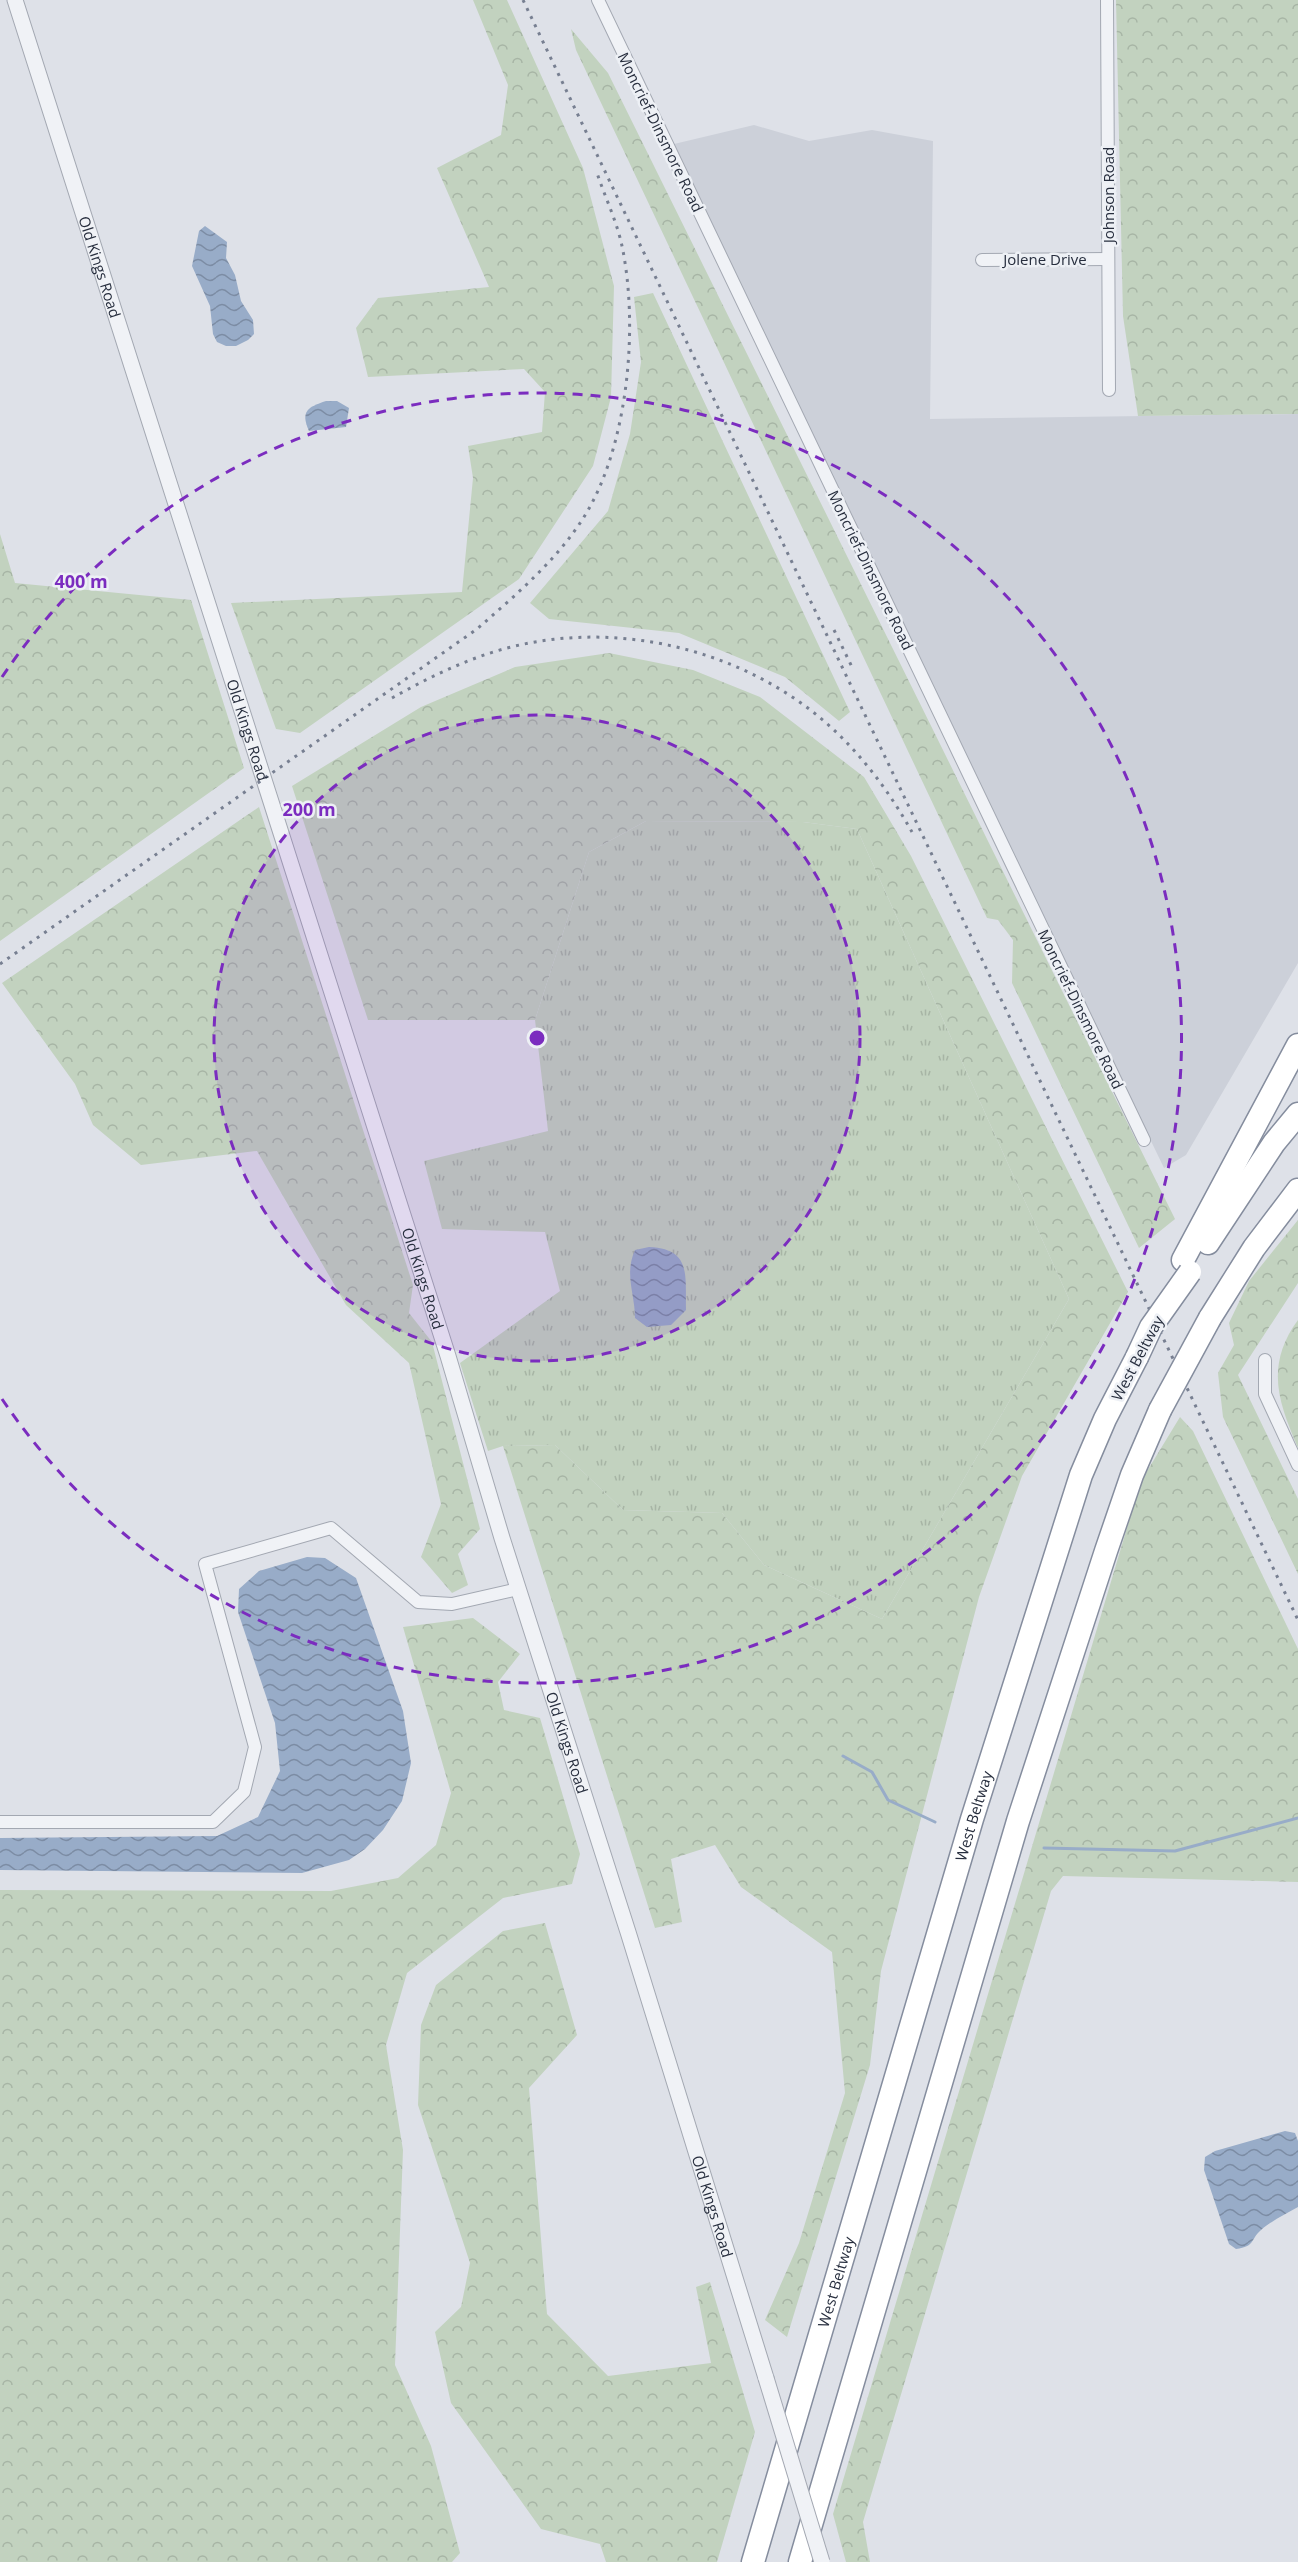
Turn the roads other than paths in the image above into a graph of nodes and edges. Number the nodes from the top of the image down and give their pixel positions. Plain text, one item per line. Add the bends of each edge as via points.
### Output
1 (15, 0) edge
2 (598, 0) edge
3 (1107, 0) edge
4 (1108, 259) junction
5 (982, 260) dead end
6 (1109, 390) dead end
7 (1298, 1045) edge
8 (1298, 1114) edge
9 (1144, 1140) dead end
10 (1298, 1190) edge
11 (1186, 1266) junction
12 (1265, 1360) dead end
13 (1298, 1465) edge
14 (518, 1589) junction
15 (0, 1822) edge
16 (753, 2562) edge
17 (800, 2562) edge
18 (822, 2562) edge

1 - 14 street, Old Kings Road via 437,1322
2 - 9 street, Moncrief-Dinsmore Road
3 - 4 street, Johnson Road
4 - 5 street, Jolene Drive
4 - 6 street, Johnson Road
7 - 11 highway
8 - 11 highway, West Beltway
10 - 17 highway, bridge via 1254,1248 1210,1318 1160,1410 1132,1475 1018,1821
11 - 16 highway, West Beltway, bridge via 1151,1327 1081,1475 972,1819
12 - 13 street via 1265,1394
14 - 15 street via 452,1604 418,1602 331,1528 205,1564 255,1748 244,1792 213,1822
14 - 18 street, Old Kings Road, bridge

